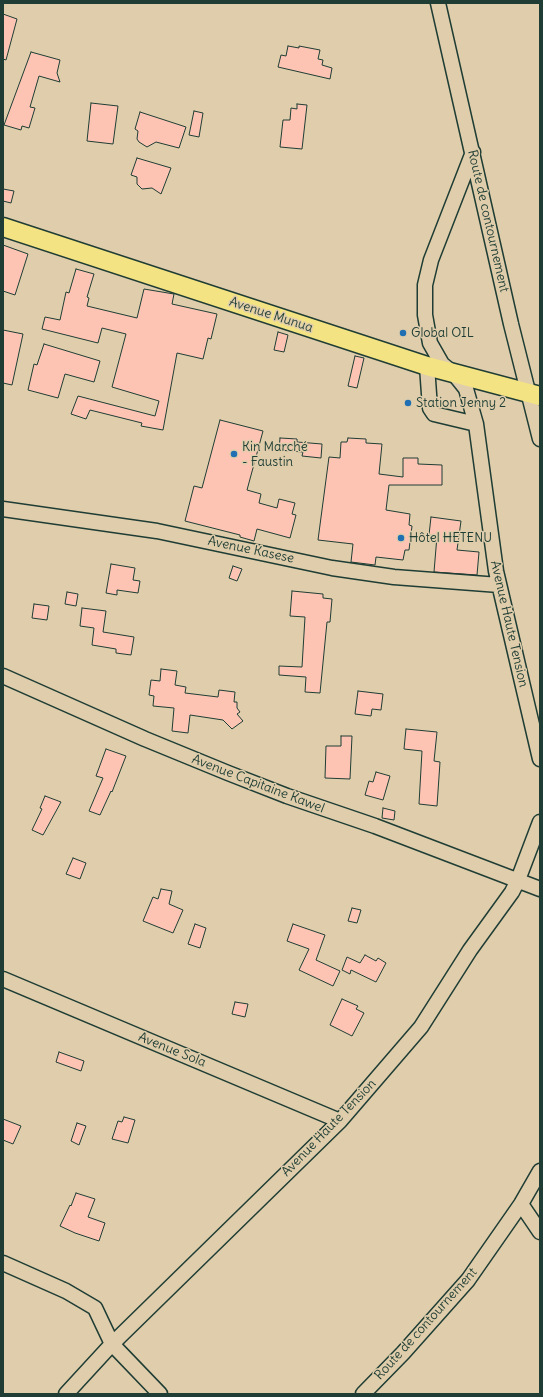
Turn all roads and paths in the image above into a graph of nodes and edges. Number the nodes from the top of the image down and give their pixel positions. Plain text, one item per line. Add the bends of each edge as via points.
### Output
1 (438, 3) edge
2 (473, 152) junction
3 (3, 227) edge
4 (427, 366) junction
5 (454, 374) junction
6 (534, 395) edge
7 (476, 424) junction
8 (540, 439) edge
9 (3, 509) edge
10 (499, 585) junction
11 (3, 676) edge
12 (540, 759) edge
13 (540, 822) edge
14 (518, 880) junction
15 (540, 889) edge
16 (3, 979) edge
17 (340, 1121) junction
18 (540, 1171) edge
19 (521, 1204) junction
20 (540, 1232) edge
21 (3, 1263) edge
22 (112, 1344) junction
23 (66, 1394) edge
24 (160, 1394) edge
25 (363, 1394) edge

1 - 2 street, Route de contournement
2 - 5 street, Avenue Haute Tension via 431,260 425,285 425,315 430,343 442,364
2 - 6 street, Route de contournement via 511,324
3 - 4 main road, Avenue Munua
4 - 5 main road, Avenue Munua
4 - 7 street via 430,408 434,414
5 - 6 main road, Avenue Munua
5 - 7 street, Avenue Haute Tension via 466,389
6 - 8 street, Route de contournement
7 - 10 street, Avenue Haute Tension
9 - 10 street, Avenue Kasese via 157,531 332,568 394,577
10 - 12 street, Avenue Haute Tension
11 - 14 street, Avenue Capitaine Kawel via 228,773
13 - 14 street, Avenue Haute Tension
14 - 15 street, Avenue Capitaine Kawel
14 - 17 street, Avenue Haute Tension via 502,908 470,950 421,1027
16 - 17 street, Avenue Sola
17 - 22 street, Avenue Haute Tension
18 - 19 street, Route de contournement
19 - 20 street
19 - 25 street, Route de contournement via 468,1280
21 - 22 street via 54,1285 95,1308
22 - 23 street, Avenue Haute Tension
22 - 24 street

